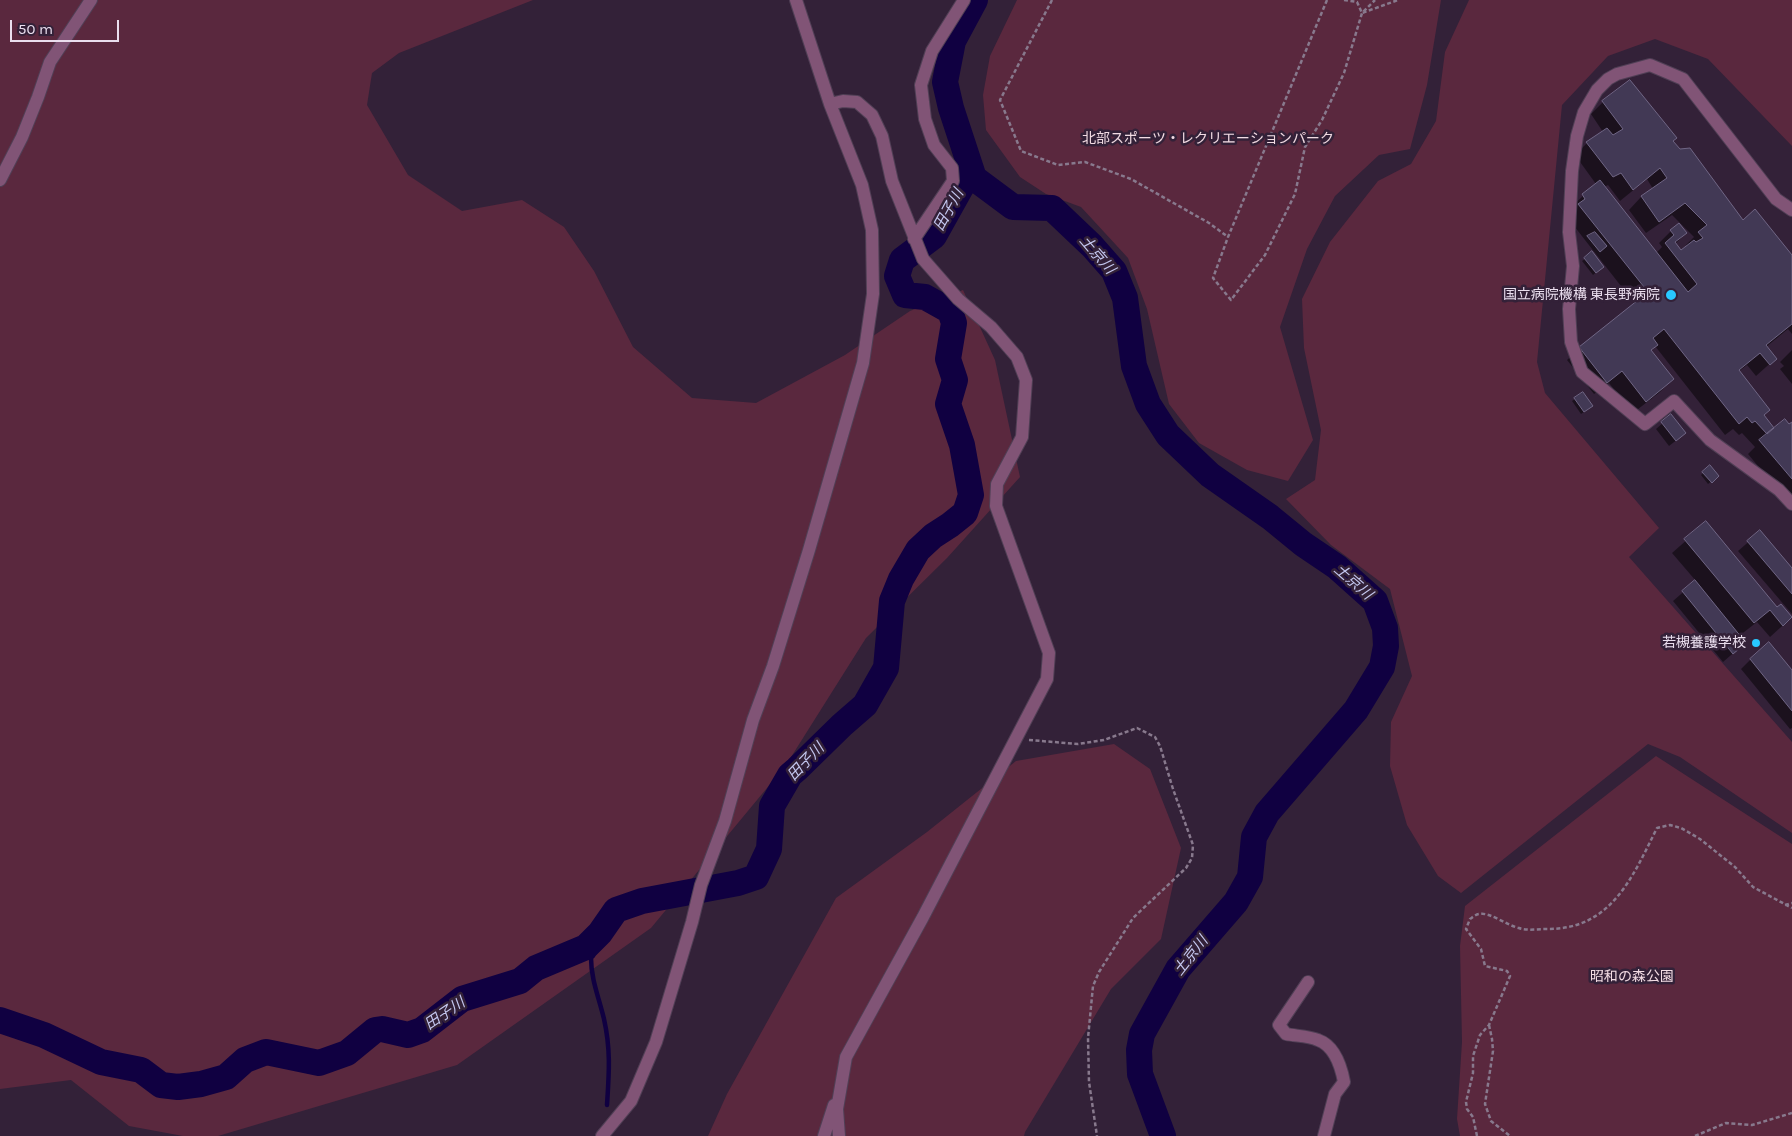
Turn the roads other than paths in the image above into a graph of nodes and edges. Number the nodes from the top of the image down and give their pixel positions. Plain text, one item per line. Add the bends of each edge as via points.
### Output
1 (91, 0) edge
2 (796, 0) edge
3 (964, 0) edge
4 (830, 104) junction
5 (0, 180) edge
6 (1792, 210) edge
7 (915, 242) junction
8 (1792, 504) edge
9 (1308, 982) dead end
10 (840, 1084) junction
11 (602, 1136) edge
12 (824, 1136) edge
13 (840, 1136) edge
14 (1324, 1136) edge

1 - 5 street via 50,62 22,137
2 - 4 street
3 - 7 street via 932,51 921,85 925,119 934,145 952,168 953,181
4 - 7 street via 857,102 872,115 882,136 892,180
4 - 11 street via 862,185 872,230 873,294 863,364 786,625 753,720 725,821 701,885 656,1042 631,1101
6 - 8 street via 1776,199 1683,79 1650,64 1617,74 1597,90 1584,112 1572,171 1569,232 1573,266 1569,309 1571,342 1582,372 1645,424 1674,401 1710,440 1779,490
7 - 10 street via 923,259 958,299 1005,342 1017,357 1026,380 1022,437 997,484 996,506 1049,653 1047,679 923,917 853,1041
9 - 14 street via 1279,1025 1286,1034 1318,1040 1329,1046 1341,1066 1344,1082 1335,1094
10 - 12 street
10 - 13 street via 837,1109

